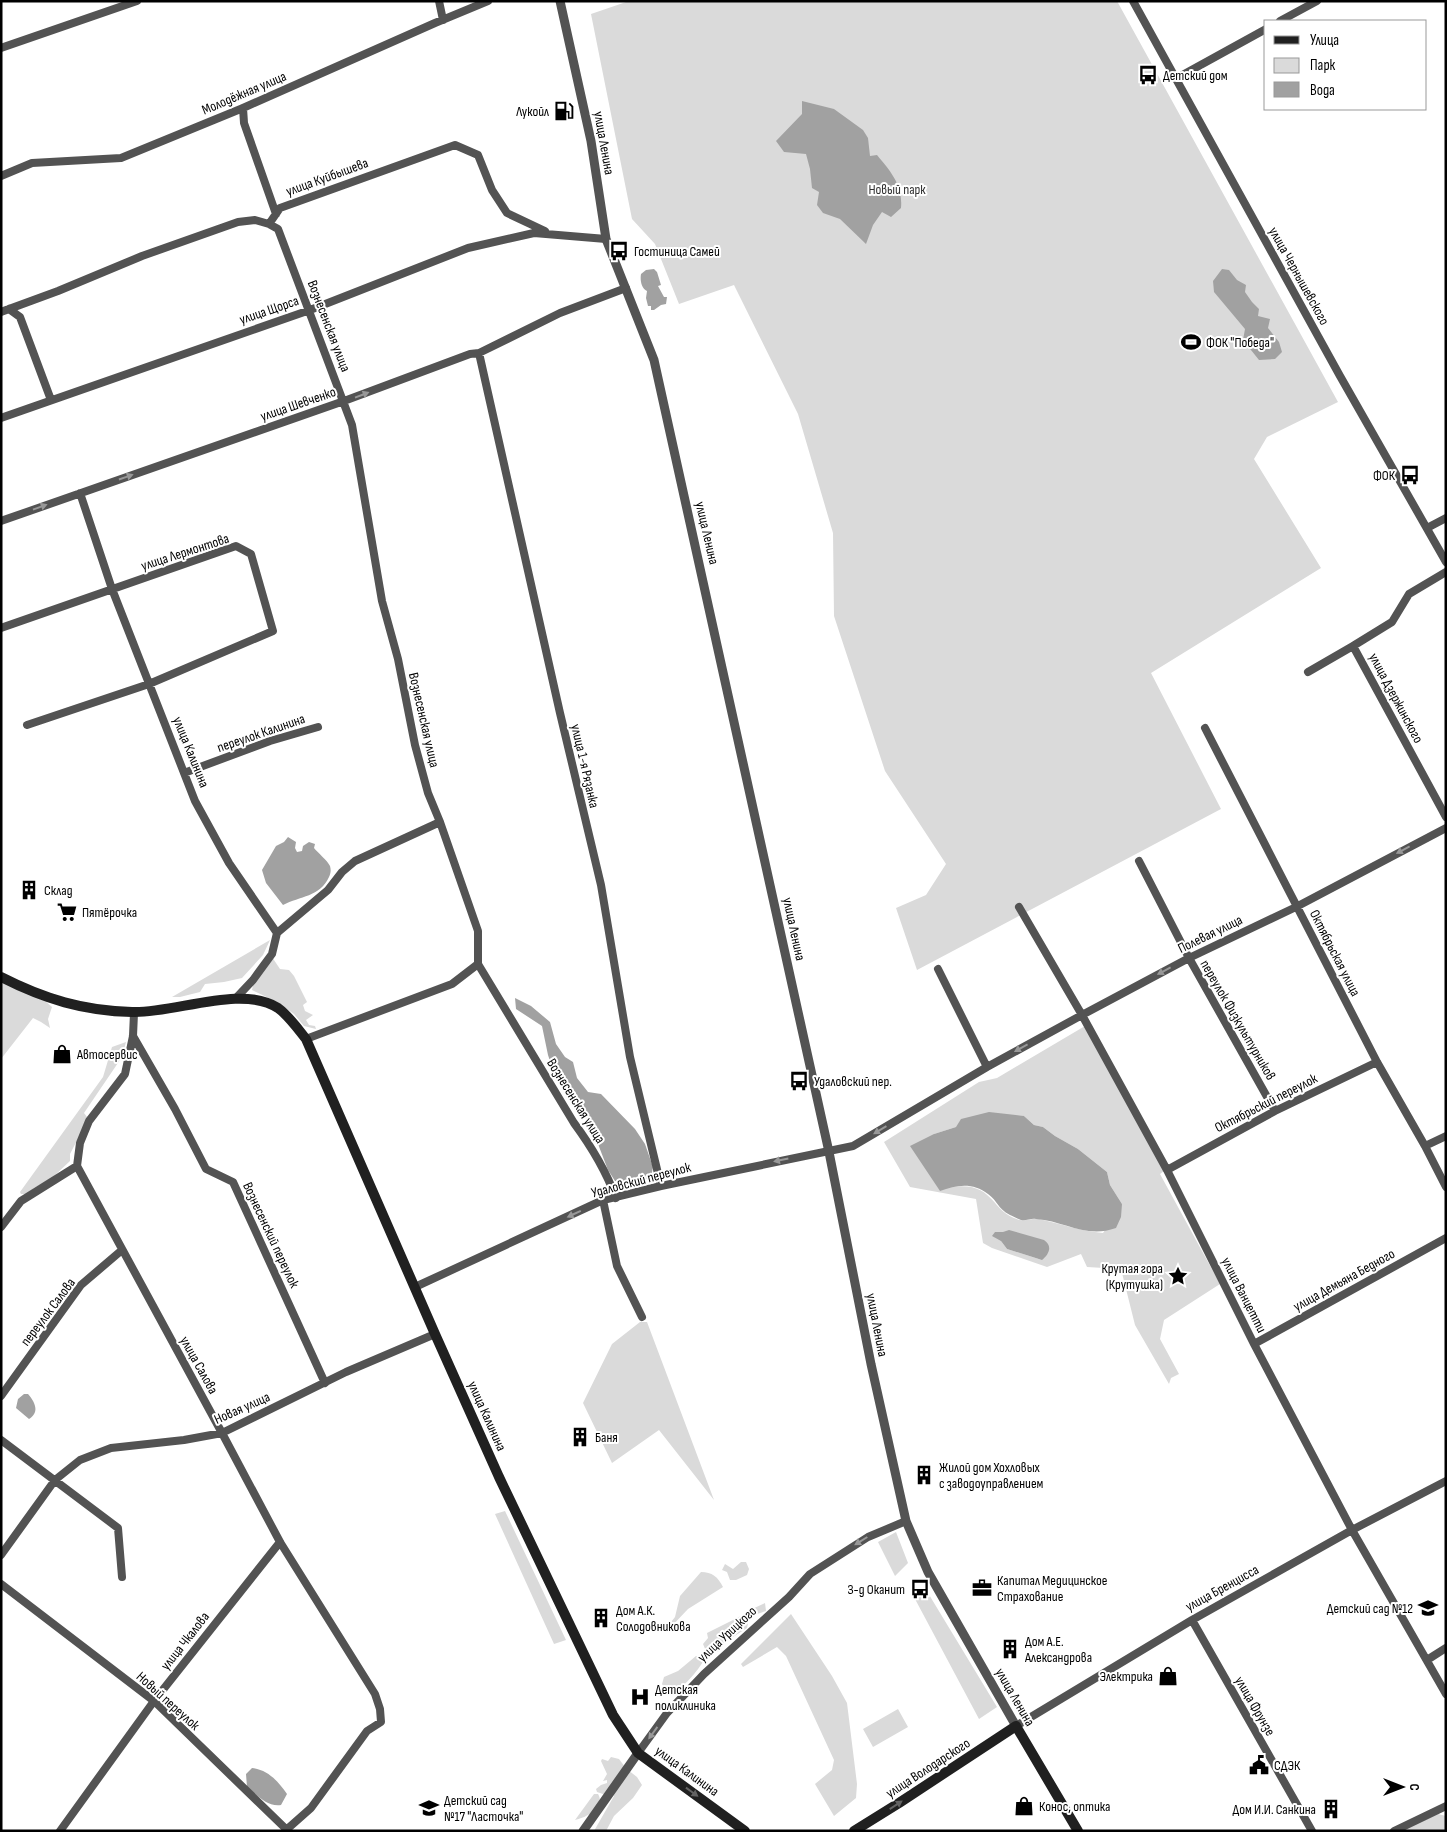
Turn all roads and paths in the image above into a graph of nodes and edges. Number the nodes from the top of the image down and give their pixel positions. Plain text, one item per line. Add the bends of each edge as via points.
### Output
1 (137, 1) edge
2 (439, 1) edge
3 (488, 1) edge
4 (560, 1) edge
5 (1133, 1) edge
6 (1316, 1) edge
7 (443, 20) junction
8 (1282, 20) edge
9 (1264, 30) edge
10 (1, 48) edge
11 (1177, 78) junction
12 (244, 108) junction
13 (1, 176) edge
14 (276, 214) junction
15 (269, 224) junction
16 (549, 233) junction
17 (606, 239) junction
18 (626, 288) junction
19 (5, 310) edge
20 (310, 310) junction
21 (479, 353) junction
22 (51, 400) junction
23 (344, 401) junction
24 (1, 418) edge
25 (80, 493) junction
26 (1446, 518) edge
27 (1, 521) edge
28 (1427, 528) junction
29 (1446, 562) edge
30 (1446, 572) edge
31 (112, 589) junction
32 (1, 628) edge
33 (1353, 646) junction
34 (1308, 672) dead end
35 (149, 684) junction
36 (27, 725) dead end
37 (318, 727) dead end
38 (1205, 728) dead end
39 (184, 774) junction
40 (1446, 816) edge
41 (440, 822) junction
42 (1446, 828) edge
43 (1139, 861) dead end
44 (1020, 907) dead end
45 (1296, 907) junction
46 (277, 934) junction
47 (1189, 958) junction
48 (478, 964) junction
49 (938, 969) dead end
50 (1, 977) edge
51 (236, 998) junction
52 (134, 1013) junction
53 (1082, 1015) junction
54 (132, 1036) junction
55 (306, 1039) junction
56 (1377, 1062) junction
57 (987, 1067) junction
58 (1275, 1110) junction
59 (1446, 1136) edge
60 (1425, 1146) junction
61 (829, 1152) junction
62 (77, 1166) junction
63 (1167, 1170) junction
64 (661, 1186) junction
65 (1446, 1187) edge
66 (616, 1198) junction
67 (603, 1200) junction
68 (1, 1227) edge
69 (1446, 1238) edge
70 (122, 1250) junction
71 (415, 1288) junction
72 (642, 1317) dead end
73 (434, 1334) junction
74 (1254, 1344) junction
75 (325, 1383) junction
76 (1, 1396) edge
77 (222, 1433) junction
78 (1, 1440) edge
79 (55, 1480) junction
80 (1446, 1481) edge
81 (906, 1521) junction
82 (1352, 1530) junction
83 (280, 1542) junction
84 (1, 1555) edge
85 (122, 1577) dead end
86 (1, 1584) edge
87 (1192, 1620) junction
88 (1446, 1648) edge
89 (1427, 1660) junction
90 (1446, 1694) edge
91 (154, 1701) junction
92 (1016, 1726) junction
93 (638, 1753) junction
94 (1446, 1806) edge
95 (286, 1830) edge
96 (60, 1831) edge
97 (583, 1831) edge
98 (746, 1831) edge
99 (854, 1831) edge
100 (1078, 1831) edge
101 (1312, 1831) edge
102 (1394, 1831) edge

1 - 10 street
2 - 7 street
3 - 7 street, Молодёжная улица
4 - 17 street, улица Ленина via 591,141
5 - 11 street, улица Чернышевского
6 - 8 street
7 - 12 street, Молодёжная улица
9 - 11 street
11 - 28 street, улица Чернышевского
12 - 13 street, Молодёжная улица via 120,158 32,163
12 - 14 street via 244,123
14 - 15 street, улица Куйбышева
14 - 16 street, улица Куйбышева via 280,208 454,144 478,155 492,190 507,213
15 - 19 street via 255,220 238,222
15 - 20 street, Вознесенская улица via 278,229
16 - 17 street, улица Щорса
16 - 20 street, улица Щорса via 534,233 468,248
17 - 18 street, улица Ленина
18 - 21 street, улица Шевченко via 560,313
18 - 61 street, улица Ленина via 654,360
19 - 22 street via 20,317
20 - 22 street, улица Щорса
20 - 23 street, Вознесенская улица
23 -> 21 street, улица Шевченко
21 - 64 street, улица 1-я Рязанка via 601,885 630,1057
22 - 24 street, улица Щорса
25 -> 23 street, улица Шевченко
23 - 41 street, Вознесенская улица via 352,425 382,601 418,755
27 -> 25 street, улица Шевченко
25 - 31 street, улица Калинина
26 - 28 street
28 - 29 street, улица Чернышевского
30 - 33 street, улица Дзержинского via 1409,594 1392,622
31 - 32 street, улица Лермонтова
31 - 35 street, улица Калинина
31 - 35 street, улица Лермонтова via 236,546 251,554 273,630
33 - 34 street
33 - 40 street, улица Дзержинского
35 - 36 street, улица Лермонтова
35 - 39 street, улица Калинина
37 - 39 street, переулок Калинина via 270,741
38 - 45 street, Октябрьская улица
39 - 46 street, улица Калинина via 229,863
41 - 46 street via 355,861 328,890
41 - 48 street, Вознесенская улица via 478,931
42 -> 45 street, Полевая улица
43 - 47 street, переулок Физкультурников
44 - 53 street, улица Ванцетти
45 - 47 street, Полевая улица
45 - 56 street, Октябрьская улица
46 - 51 street via 272,954
47 -> 53 street, Полевая улица
47 - 58 street, переулок Физкультурников
48 - 55 street via 452,984
48 - 66 street, Вознесенская улица via 587,1141
49 - 57 street
50 - 52 main road, улица Калинина via 35,993 85,1009
51 - 52 main road, улица Калинина
51 - 55 main road, улица Калинина via 260,1001 278,1008
52 - 54 street
53 -> 57 street, Полевая улица
53 - 63 street, улица Ванцетти
54 - 62 street via 125,1074 89,1121 80,1143
54 - 75 street, Вознесенский переулок via 206,1169 233,1182
55 - 71 main road, улица Калинина
56 - 58 street, Октябрьский переулок
56 - 60 street, Октябрьская улица
57 -> 61 street, Полевая улица via 853,1146
58 - 63 street, Октябрьский переулок
59 - 60 street
60 - 65 street, Октябрьская улица
61 -> 64 street, Удаловский переулок
61 - 81 street, улица Ленина via 870,1364
62 - 68 street via 21,1201
62 - 70 street, улица Салова
63 - 74 street, улица Ванцетти
64 - 66 street, Удаловский переулок
66 - 67 street, Удаловский переулок
67 -> 71 street, Удаловский переулок
67 - 72 street via 617,1266
69 - 74 street, улица Демьяна Бедного
70 - 76 street, переулок Салова via 81,1285
70 - 77 street, улица Салова
71 - 73 main road, улица Калинина
73 - 75 street, Новая улица
73 - 93 main road, улица Калинина via 598,1686
74 - 82 street, улица Ванцетти
75 - 77 street, Новая улица
77 - 79 street, Новая улица via 111,1448 80,1460
77 - 83 street, улица Салова
78 - 79 street
79 - 84 street, Новая улица
79 - 85 street via 118,1528
80 - 82 street, улица Бренцисса
81 - 92 street, улица Ленина via 928,1572
81 -> 93 street, улица Урицкого via 868,1536 810,1574 704,1674 667,1713
82 - 87 street, улица Бренцисса
82 - 89 street, улица Ванцетти
83 - 91 street, улица Чкалова
83 - 95 street, улица Салова via 375,1694 381,1722 367,1731 311,1808
86 - 91 street, Новый переулок
87 - 92 street, улица Бренцисса
87 - 101 street, улица Фрунзе
88 - 89 street
89 - 90 street, улица Ванцетти
91 - 95 street, Новый переулок
91 - 96 street, улица Чкалова
99 -> 92 main road, улица Володарского
92 - 100 main road, улица Ленина
93 - 97 street, улица Урицкого
93 -> 98 main road, улица Калинина
94 - 102 street

